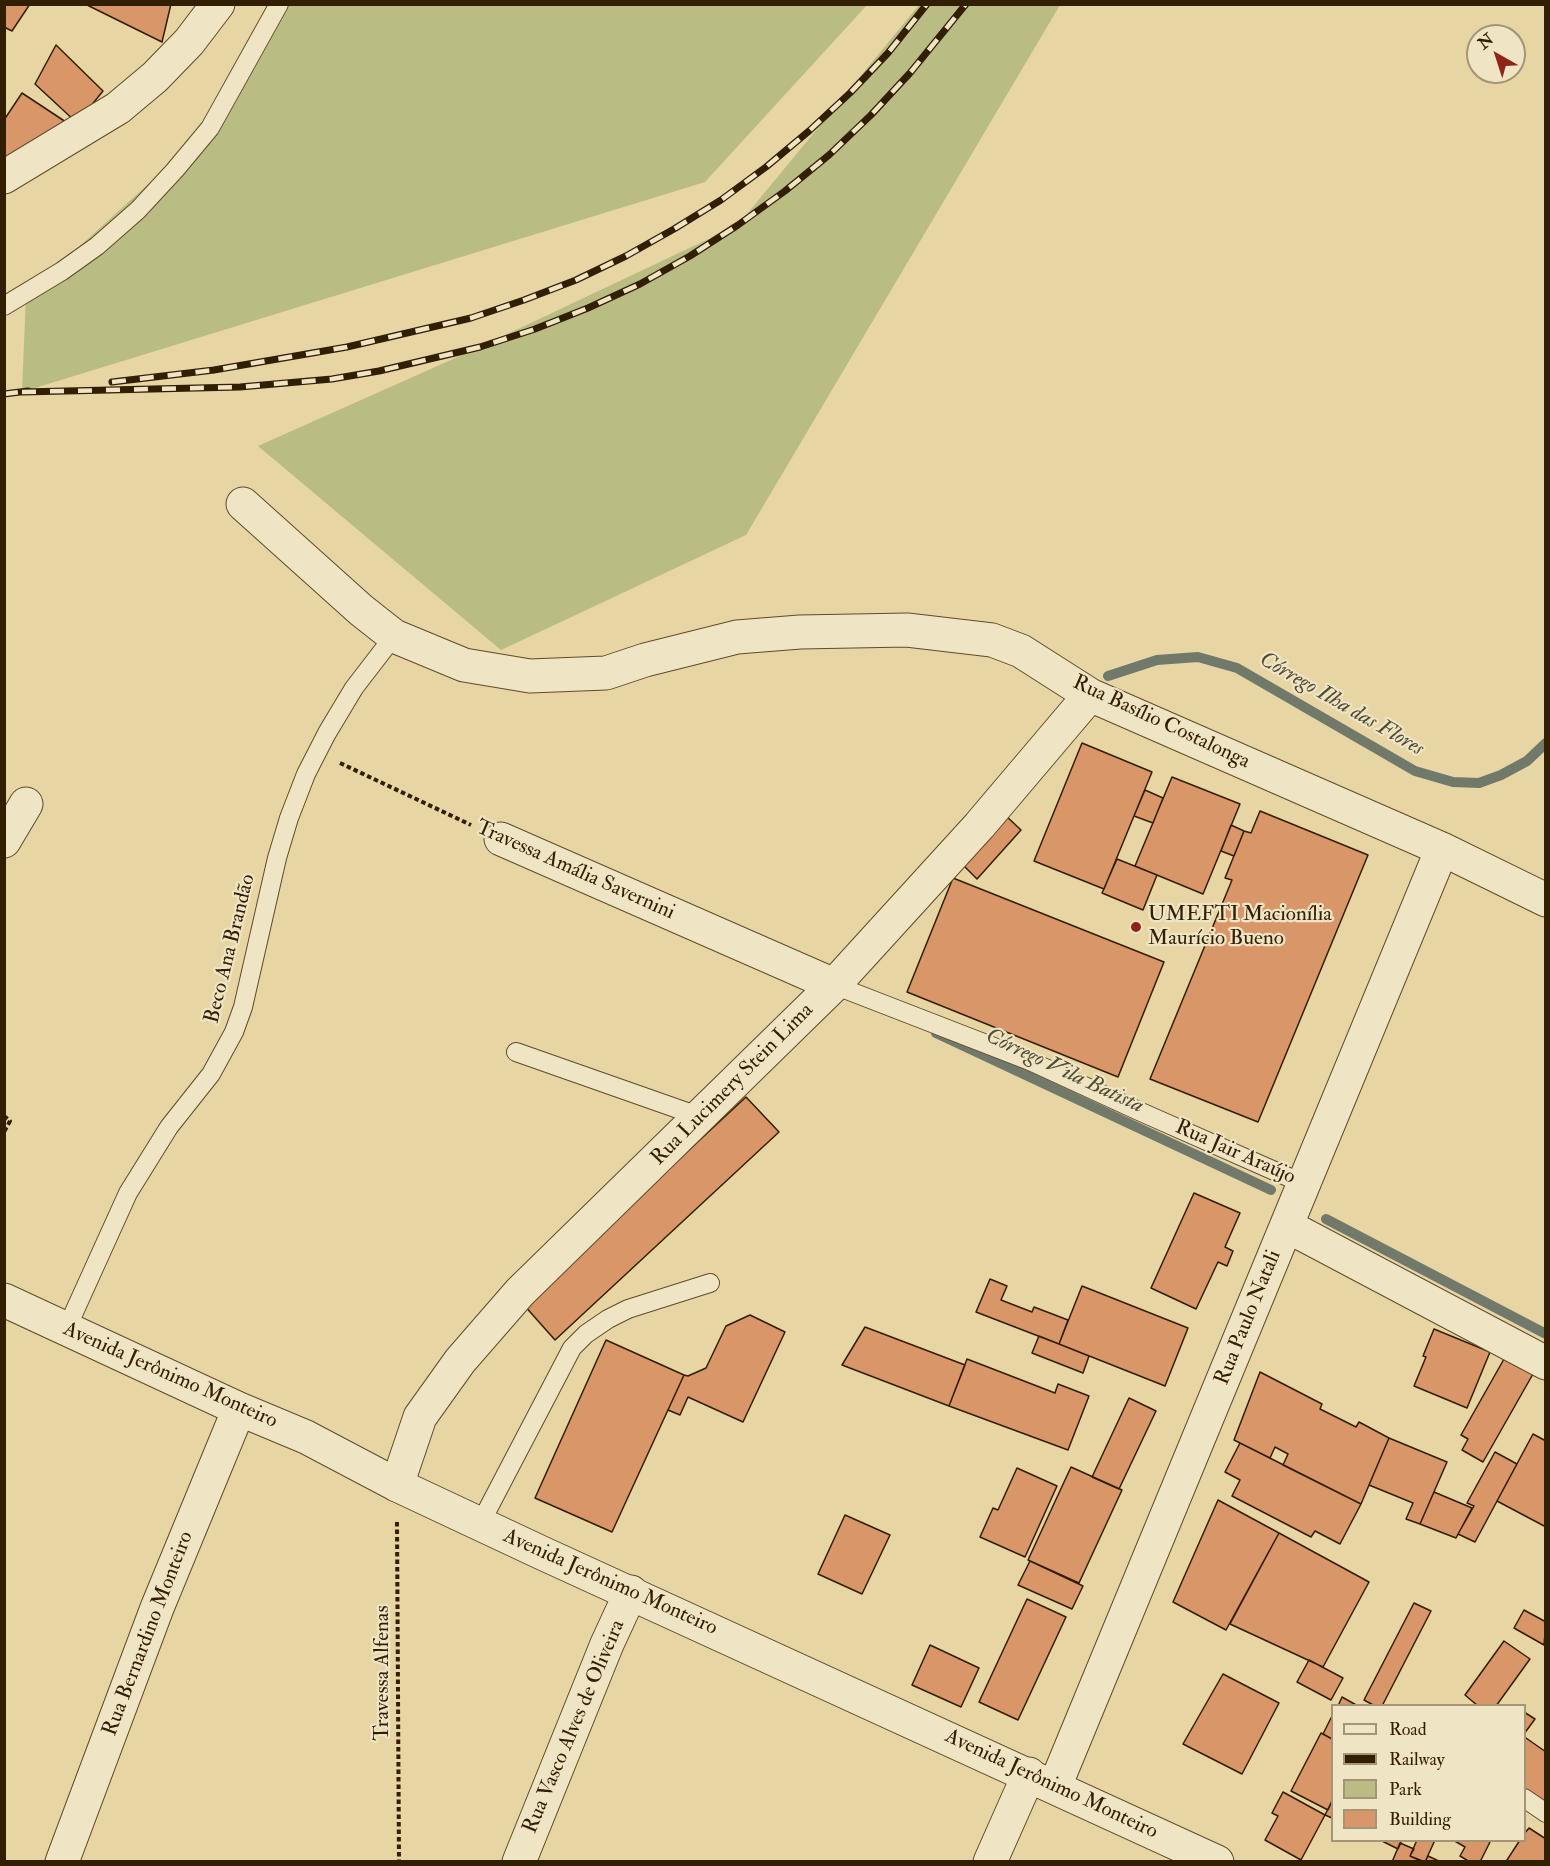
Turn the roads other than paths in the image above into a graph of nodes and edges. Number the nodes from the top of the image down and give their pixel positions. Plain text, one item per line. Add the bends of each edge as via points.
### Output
1 (218, 4) edge
2 (279, 4) edge
3 (4, 177) edge
4 (4, 306) edge
5 (243, 504) dead end
6 (394, 636) junction
7 (1090, 695) junction
8 (26, 804) dead end
9 (501, 839) road end
10 (4, 841) edge
11 (1443, 849) junction
12 (1545, 900) edge
13 (834, 984) junction
14 (516, 1053) dead end
15 (701, 1117) junction
16 (1304, 1184) junction
17 (1287, 1226) junction
18 (710, 1283) dead end
19 (4, 1300) edge
20 (66, 1330) junction
21 (1545, 1363) edge
22 (239, 1409) junction
23 (397, 1485) junction
24 (480, 1524) junction
25 (631, 1592) junction
26 (1042, 1780) junction
27 (1526, 1799) edge
28 (1545, 1813) edge
29 (62, 1862) edge
30 (519, 1862) edge
31 (990, 1862) edge
32 (1216, 1862) edge

1 - 3 street via 182,49 118,108
2 - 4 lane via 210,128 176,170 97,246
5 - 6 street, Rua Basílio Costalonga
6 - 7 street, Rua Basílio Costalonga via 464,665 530,676 567,676 606,674 737,637 907,630 992,640 1021,651
6 - 20 lane, Beco Ana Brandão via 354,688 317,753 289,818 234,1032 211,1074 169,1127 128,1193
7 - 11 street, Rua Basílio Costalonga
7 - 13 street, Rua Lucimery Stein Lima via 979,826
8 - 10 street
9 - 13 street, Travessa Amália Savernini
11 - 12 street, Rua Basílio Costalonga
11 - 16 street, Rua Paulo Natali
13 - 15 street, Rua Lucimery Stein Lima
13 - 16 lane, Rua Jair Araújo via 1030,1061
14 - 15 lane
15 - 23 street, Rua Lucimery Stein Lima via 520,1292 460,1360 420,1416
16 - 17 street, Rua Paulo Natali
17 - 21 street
17 - 26 street, Rua Paulo Natali
18 - 24 lane via 628,1309 586,1334 572,1348
19 - 20 street, Avenida Jerônimo Monteiro
20 - 22 street, Avenida Jerônimo Monteiro
22 - 23 street, Avenida Jerônimo Monteiro via 306,1437
22 - 29 street, Rua Bernardino Monteiro via 157,1608
23 - 24 street, Avenida Jerônimo Monteiro
24 - 25 street, Avenida Jerônimo Monteiro
25 - 26 street, Avenida Jerônimo Monteiro
25 - 30 street, Rua Vasco Alves de Oliveira
26 - 31 street, Rua Paulo Natali
26 - 32 street, Avenida Jerônimo Monteiro
27 - 28 lane

